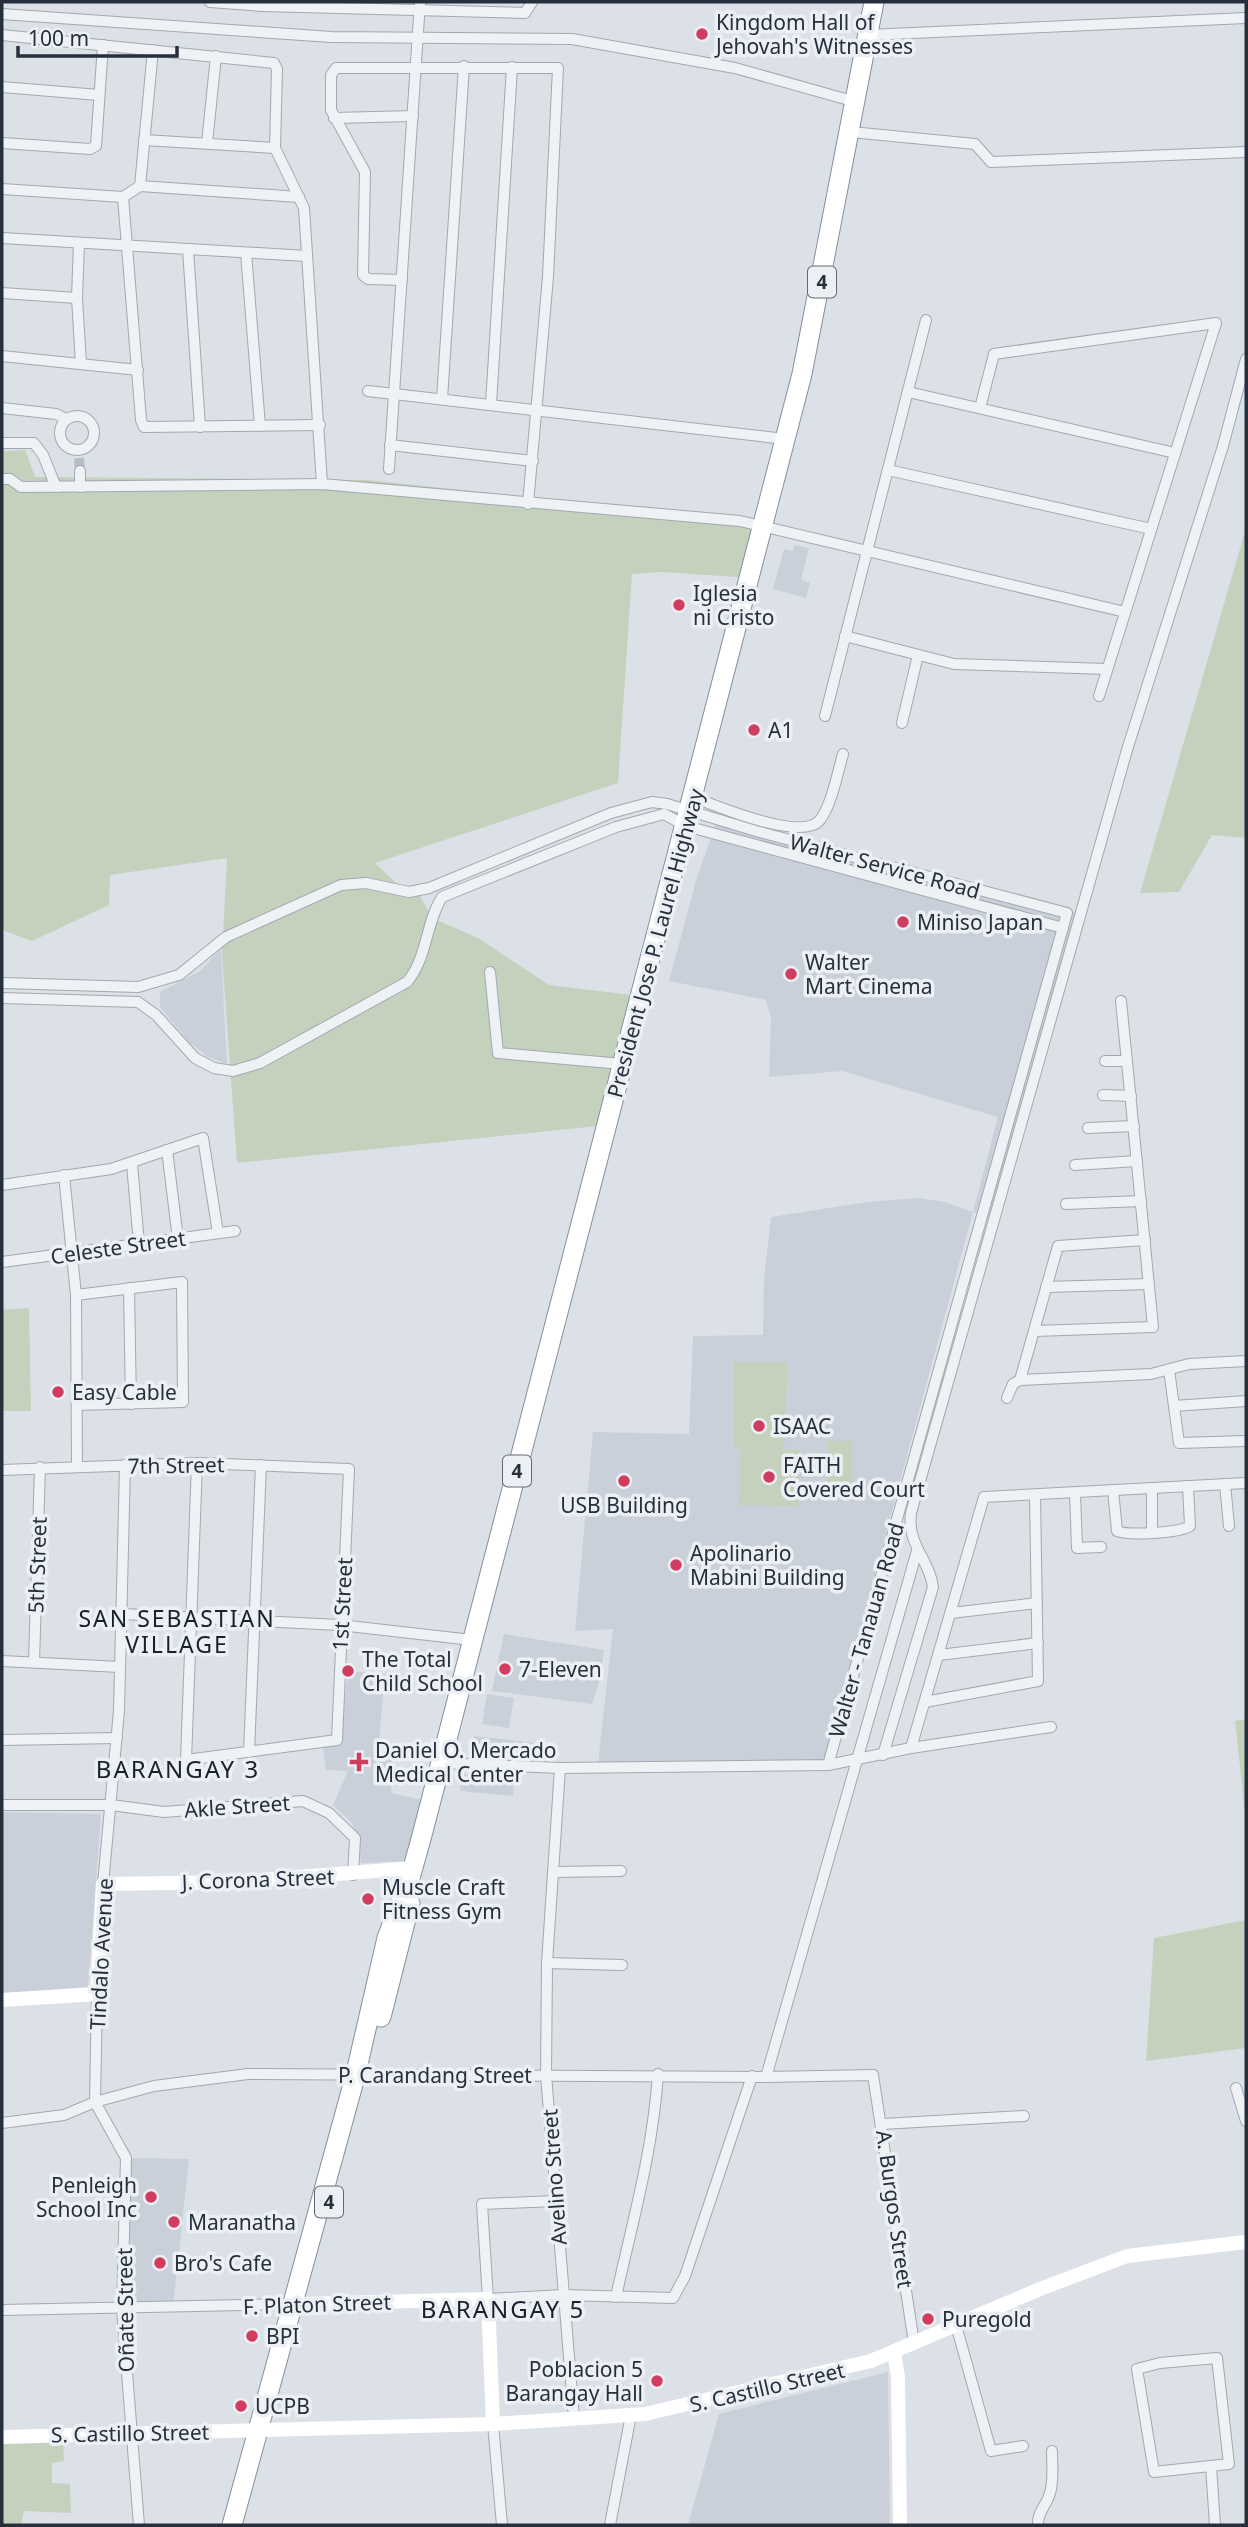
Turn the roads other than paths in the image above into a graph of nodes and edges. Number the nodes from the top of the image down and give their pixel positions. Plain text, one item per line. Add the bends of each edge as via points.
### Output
1 (210, 2) edge
2 (532, 2) edge
3 (874, 2) edge
4 (358, 5) edge
5 (420, 6) edge
6 (476, 6) edge
7 (2, 14) edge
8 (1246, 18) edge
9 (2, 35) edge
10 (869, 35) junction
11 (418, 38) junction
12 (103, 45) junction
13 (153, 50) junction
14 (216, 56) junction
15 (416, 66) junction
16 (464, 66) junction
17 (512, 67) junction
18 (2, 87) edge
19 (99, 95) junction
20 (856, 102) junction
21 (413, 116) junction
22 (334, 118) junction
23 (851, 132) junction
24 (144, 140) junction
25 (2, 143) edge
26 (207, 143) junction
27 (275, 148) junction
28 (1246, 152) edge
29 (140, 186) junction
30 (2, 189) edge
31 (124, 197) junction
32 (299, 197) junction
33 (2, 238) edge
34 (79, 243) junction
35 (128, 246) junction
36 (188, 249) junction
37 (246, 253) junction
38 (307, 256) junction
39 (402, 280) junction
40 (2, 293) edge
41 (77, 298) junction
42 (926, 320) dead end
43 (2, 356) edge
44 (1246, 359) edge
45 (81, 364) junction
46 (138, 370) junction
47 (368, 391) dead end
48 (908, 392) junction
49 (393, 394) junction
50 (442, 399) junction
51 (491, 404) junction
52 (980, 408) junction
53 (7, 409) edge
54 (538, 409) junction
55 (66, 419) junction
56 (2, 421) edge
57 (320, 425) junction
58 (260, 426) junction
59 (200, 427) junction
60 (785, 439) junction
61 (2, 443) edge
62 (390, 445) junction
63 (1175, 453) junction
64 (533, 461) junction
65 (389, 469) dead end
66 (888, 470) junction
67 (80, 471) tunnel mouth
68 (2, 479) edge
69 (322, 484) junction
70 (56, 487) junction
71 (80, 487) junction
72 (528, 504) junction
73 (763, 527) junction
74 (1151, 529) junction
75 (867, 552) junction
76 (1125, 612) junction
77 (845, 636) junction
78 (918, 655) junction
79 (1107, 669) junction
80 (1099, 696) dead end
81 (825, 716) dead end
82 (902, 723) dead end
83 (843, 754) dead end
84 (690, 812) junction
85 (436, 884) junction
86 (442, 897) junction
87 (1063, 928) junction
88 (490, 972) dead end
89 (2, 983) edge
90 (138, 987) junction
91 (2, 998) edge
92 (1121, 1001) dead end
93 (138, 1002) junction
94 (1105, 1061) dead end
95 (1127, 1061) junction
96 (622, 1063) junction
97 (1103, 1095) dead end
98 (1130, 1096) junction
99 (1133, 1126) junction
100 (1088, 1128) dead end
101 (167, 1150) junction
102 (1137, 1161) junction
103 (132, 1164) junction
104 (1076, 1164) dead end
105 (64, 1175) junction
106 (2, 1185) edge
107 (1141, 1200) junction
108 (1066, 1204) dead end
109 (235, 1231) dead end
110 (218, 1233) junction
111 (178, 1239) junction
112 (1145, 1240) junction
113 (139, 1244) junction
114 (72, 1254) junction
115 (2, 1262) edge
116 (1149, 1284) junction
117 (129, 1287) junction
118 (1046, 1287) junction
119 (76, 1295) junction
120 (1034, 1331) junction
121 (1246, 1361) edge
122 (1169, 1370) junction
123 (1020, 1380) junction
124 (1007, 1398) dead end
125 (1246, 1401) edge
126 (131, 1404) junction
127 (76, 1405) junction
128 (1174, 1406) junction
129 (1246, 1440) edge
130 (197, 1463) junction
131 (125, 1465) junction
132 (261, 1465) junction
133 (77, 1466) junction
134 (40, 1467) junction
135 (349, 1469) joint
136 (2, 1470) edge
137 (1246, 1483) edge
138 (1225, 1484) junction
139 (1188, 1486) junction
140 (1152, 1488) junction
141 (1113, 1490) junction
142 (1075, 1493) junction
143 (1035, 1495) junction
144 (1229, 1526) dead end
145 (1152, 1532) junction
146 (1101, 1547) dead end
147 (918, 1551) junction
148 (1037, 1603) junction
149 (951, 1613) junction
150 (123, 1614) junction
151 (191, 1618) junction
152 (253, 1622) junction
153 (340, 1625) junction
154 (472, 1640) junction
155 (1038, 1643) junction
156 (939, 1655) junction
157 (2, 1661) edge
158 (34, 1662) junction
159 (120, 1667) junction
160 (925, 1702) junction
161 (1051, 1727) dead end
162 (117, 1738) junction
163 (2, 1740) edge
164 (911, 1748) junction
165 (249, 1752) junction
166 (883, 1755) junction
167 (860, 1759) junction
168 (441, 1763) junction
169 (828, 1765) junction
170 (560, 1768) junction
171 (2, 1805) edge
172 (111, 1805) junction
173 (621, 1871) dead end
174 (553, 1872) junction
175 (412, 1873) junction
176 (353, 1875) junction
177 (103, 1884) junction
178 (547, 1963) junction
179 (622, 1965) dead end
180 (97, 1994) junction
181 (2, 2000) edge
182 (658, 2074) junction
183 (546, 2075) junction
184 (873, 2075) joint
185 (752, 2076) junction
186 (359, 2077) junction
187 (766, 2077) junction
188 (1236, 2088) dead end
189 (95, 2102) junction
190 (1024, 2116) dead end
191 (1246, 2121) edge
192 (2, 2123) edge
193 (882, 2124) junction
194 (556, 2201) junction
195 (1246, 2242) edge
196 (563, 2295) junction
197 (616, 2297) junction
198 (488, 2299) junction
199 (297, 2304) junction
200 (122, 2309) junction
201 (2, 2310) edge
202 (956, 2325) junction
203 (914, 2343) junction
204 (894, 2352) junction
205 (631, 2415) junction
206 (574, 2418) junction
207 (493, 2424) junction
208 (262, 2430) junction
209 (130, 2433) junction
210 (2, 2437) edge
211 (1024, 2446) dead end
212 (1052, 2451) dead end
213 (1211, 2466) junction
214 (139, 2525) edge
215 (232, 2525) edge
216 (241, 2525) edge
217 (502, 2525) edge
218 (610, 2525) edge
219 (900, 2525) edge
220 (1038, 2525) edge
221 (1215, 2525) edge

1 - 4 street
2 - 6 street via 525,13
3 - 10 highway, President Jose P. Laurel Highway / 4
4 - 5 street
5 - 6 street
5 - 11 street
7 - 11 street via 239,33
8 - 10 street
9 - 12 street
10 - 20 highway, President Jose P. Laurel Highway / 4
11 - 15 street
11 - 20 street via 572,39 735,68
12 - 13 street
12 - 19 street
13 - 14 street
13 - 24 street
14 - 26 street
14 - 27 street via 274,63
15 - 16 street
15 - 21 street
15 - 22 street via 337,68 331,75
16 - 17 street
16 - 50 street
17 - 51 street
17 - 54 street via 558,68
18 - 19 street
19 - 25 street via 98,140 90,149
20 - 23 highway, President Jose P. Laurel Highway / 4
21 - 22 street
21 - 39 street
22 - 39 street via 365,172 363,275
23 - 28 street via 975,145 991,162
23 - 60 highway, President Jose P. Laurel Highway / 4 via 816,313
24 - 26 street
24 - 29 street
26 - 27 street
27 - 32 street
29 - 31 street
29 - 32 street
30 - 31 street
31 - 35 street
32 - 38 street
33 - 34 street
34 - 35 street
34 - 41 street
35 - 36 street
35 - 46 street
36 - 37 street
36 - 59 street
37 - 38 street
37 - 58 street
38 - 57 street
39 - 49 street
40 - 41 street
41 - 45 street
42 - 48 street
43 - 45 street
44 - 147 street via 1223,446 1126,750 915,1499 909,1529
45 - 46 street
46 - 59 street via 145,427
47 - 49 street
48 - 52 street
48 - 66 street
49 - 50 street
49 - 62 street
50 - 51 street
51 - 54 street
52 - 63 street
52 - 63 street via 994,354 1216,323
53 - 55 street
53 - 56 street
54 - 60 street
54 - 64 street
55 - 55 street via 83,417 94,431 88,447 79,454 63,444 60,427
57 - 58 street
57 - 69 street
58 - 59 street
60 - 73 highway, President Jose P. Laurel Highway / 4
61 - 70 street via 34,443
62 - 64 street
62 - 65 street
63 - 74 street
64 - 72 street
66 - 74 street
66 - 75 street
67 - 71 street
68 - 70 street via 21,487
69 - 71 street
69 - 72 street
70 - 71 street
72 - 73 street via 701,516
73 - 75 street
73 - 84 highway, President Jose P. Laurel Highway / 4
74 - 76 street
75 - 76 street
75 - 77 street
76 - 79 street
77 - 78 street
77 - 81 street
78 - 79 street via 954,664
78 - 82 street
79 - 80 street
83 - 84 street via 819,821 809,826
84 - 85 street via 652,802 628,808
84 - 86 street via 626,824
84 - 87 street, Walter Service Road via 708,831
84 - 87 street, Walter Service Road via 1067,914
84 - 96 highway, President Jose P. Laurel Highway / 4
85 - 86 street
85 - 90 street via 410,892 366,883 341,885 226,937 179,975
86 - 93 street via 418,970 407,982 260,1063 233,1071 214,1068 195,1058
87 - 169 street, Walter - Tanauan Road
88 - 96 street via 498,1052
89 - 90 street
90 - 93 street
91 - 93 street
92 - 95 street
94 - 95 street
95 - 98 street
96 - 154 highway, President Jose P. Laurel Highway / 4
97 - 98 street
98 - 99 street
99 - 100 street
99 - 102 street
101 - 103 street
101 - 110 street via 203,1138
101 - 111 street
102 - 104 street
102 - 107 street
103 - 105 street
103 - 113 street
105 - 106 street
105 - 114 street
107 - 108 street
107 - 112 street
109 - 110 street, Celeste Street
110 - 111 street, Celeste Street
111 - 113 street, Celeste Street
112 - 116 street
112 - 118 street via 1058,1246
113 - 114 street, Celeste Street
114 - 115 street, Celeste Street
114 - 119 street
116 - 118 street
116 - 120 street via 1153,1327
117 - 119 street
117 - 126 street
117 - 126 street via 182,1282 183,1402
118 - 120 street
119 - 127 street
120 - 123 street
121 - 122 street via 1189,1364
122 - 123 street
122 - 128 street
123 - 124 street
125 - 128 street
126 - 127 street
127 - 133 street
128 - 129 street via 1179,1443
130 - 131 street, 7th Street
130 - 132 street, 7th Street
130 - 151 street
131 - 133 street, 7th Street
131 - 150 street, Tindalo Avenue
132 - 135 street, 7th Street
132 - 152 street
133 - 134 street, 7th Street
134 - 136 street, 7th Street
134 - 158 street, 5th Street
135 - 153 street, 1st Street
137 - 138 street
138 - 139 street
138 - 144 street
139 - 140 street
139 - 145 street via 1190,1526
140 - 141 street
140 - 145 street
141 - 142 street
141 - 145 street via 1117,1531
142 - 143 street
142 - 146 street via 1077,1548
143 - 148 street
143 - 149 street via 984,1497
147 - 166 street via 933,1587
147 - 167 street
148 - 149 street
148 - 155 street
149 - 156 street
150 - 151 street
150 - 159 street, Tindalo Avenue
151 - 152 street
151 - 165 street via 186,1760
152 - 153 street
152 - 165 street
153 - 154 street
153 - 165 street, 1st Street via 337,1740
154 - 168 highway, President Jose P. Laurel Highway / 4
155 - 156 street
155 - 160 street via 1038,1681
156 - 160 street
157 - 158 street
158 - 159 street
159 - 162 street, Tindalo Avenue
160 - 164 street
161 - 164 street
162 - 163 street
162 - 172 street, Tindalo Avenue
164 - 166 street
166 - 167 street
167 - 169 street
167 - 187 street
168 - 170 street
168 - 175 highway, President Jose P. Laurel Highway / 4
169 - 170 street
170 - 174 street, Avelino Street
171 - 172 street, Akle Street
172 - 176 street, Akle Street via 164,1812 303,1801 329,1813 355,1838
172 - 177 street, Tindalo Avenue
173 - 174 street
174 - 178 street, Avelino Street
175 - 176 street, J. Corona Street
175 - 186 highway, President Jose P. Laurel Highway / 4 via 387,1938
176 - 177 street, J. Corona Street
177 - 180 street, Tindalo Avenue
178 - 179 street
178 - 183 street, Avelino Street
180 - 181 street
180 - 189 street, Tindalo Avenue
182 - 183 street, P. Carandang Street
182 - 185 street, P. Carandang Street
182 - 197 street via 649,2157
183 - 186 street, P. Carandang Street
183 - 194 street, Avelino Street
184 - 187 street, P. Carandang Street
184 - 193 street, A. Burgos Street
185 - 187 street, P. Carandang Street
185 - 197 street, F. Platon Street via 685,2276 673,2298
186 - 189 street, P. Carandang Street via 221,2076 154,2086
186 - 199 highway, President Jose P. Laurel Highway / 4
188 - 191 street
189 - 192 street, P. Carandang Street via 64,2115
189 - 200 street, Oñate Street via 126,2158
190 - 193 street
193 - 203 street, A. Burgos Street
194 - 196 street, Avelino Street
194 - 198 street via 482,2204
195 - 202 street, S. Castillo Street via 1127,2256
196 - 197 street, F. Platon Street
196 - 198 street, F. Platon Street
196 - 206 street, Avelino Street
198 - 199 street, F. Platon Street
198 - 207 street
199 - 200 street, F. Platon Street
199 - 208 highway, President Jose P. Laurel Highway / 4
200 - 201 street, F. Platon Street
200 - 209 street, Oñate Street
202 - 203 street, S. Castillo Street
202 - 211 street via 991,2451
203 - 204 street, S. Castillo Street
204 - 205 street, S. Castillo Street via 782,2384
204 - 219 street
205 - 206 street, S. Castillo Street
205 - 218 street
206 - 207 street, S. Castillo Street
207 - 208 street, S. Castillo Street
207 - 217 street
208 - 209 street, S. Castillo Street
208 - 215 highway, President Jose P. Laurel Highway / 4
208 - 216 highway, President Jose P. Laurel Highway / 4
209 - 210 street, S. Castillo Street
209 - 214 street, Oñate Street
212 - 220 street via 1052,2484
213 - 213 street via 1229,2464 1217,2358 1137,2369 1154,2472
213 - 221 street

